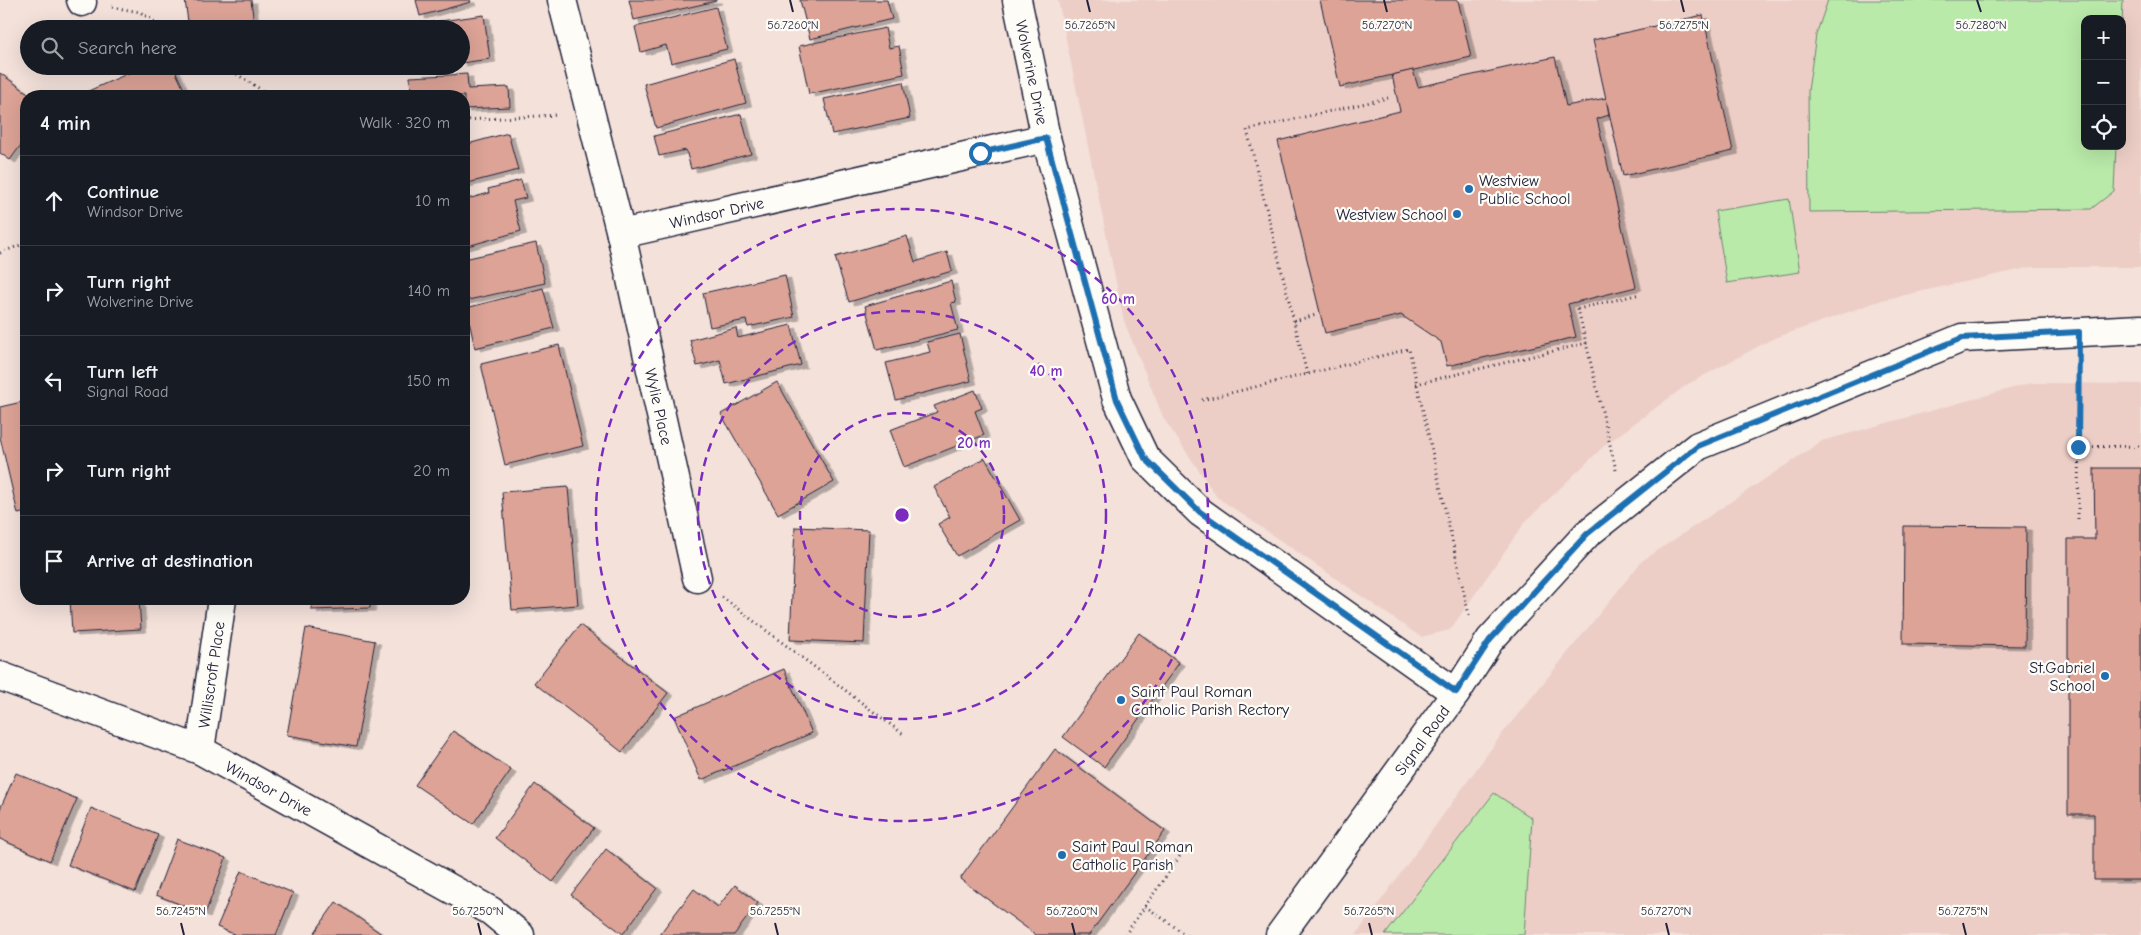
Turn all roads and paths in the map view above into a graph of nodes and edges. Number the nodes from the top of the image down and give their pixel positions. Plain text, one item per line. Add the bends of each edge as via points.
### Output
1 (562, 0) edge
2 (1017, 0) edge
3 (82, 1) edge
4 (152, 20) edge
5 (238, 75) edge
6 (262, 90) edge
7 (1388, 98) dead end
8 (590, 113) junction
9 (470, 120) edge
10 (1046, 138) junction
11 (621, 234) junction
12 (20, 245) edge
13 (0, 253) edge
14 (1640, 294) dead end
15 (1316, 315) dead end
16 (1294, 321) junction
17 (2141, 329) edge
18 (2079, 332) junction
19 (1586, 343) junction
20 (1307, 374) junction
21 (1416, 384) junction
22 (1202, 400) dead end
23 (2141, 446) edge
24 (2078, 447) junction
25 (1624, 503) junction
26 (2078, 519) dead end
27 (697, 578) joint
28 (221, 605) edge
29 (1479, 657) junction
30 (0, 676) edge
31 (1456, 692) junction
32 (903, 734) dead end
33 (200, 750) junction
34 (1182, 853) dead end
35 (1145, 906) junction
36 (520, 935) edge
37 (1125, 935) edge
38 (1186, 935) edge
39 (1280, 935) edge

1 - 8 street
2 - 10 street, Wolverine Drive
3 - 4 path via 140,12
5 - 6 path
7 - 16 path via 1248,130
8 - 9 path
8 - 11 street
10 - 11 street, Windsor Drive
10 - 31 street, Wolverine Drive via 1117,400 1145,458 1200,512
11 - 27 street, Wylie Place
12 - 13 path
14 - 19 path via 1578,309
15 - 16 path
16 - 20 path
17 - 18 street, Signal Road
18 - 24 path
18 - 25 street, Signal Road via 1962,338 1698,446
19 - 21 path
19 - 25 path
20 - 21 path via 1409,349
20 - 22 path
21 - 29 path
23 - 24 path
24 - 26 path
25 - 29 street, Signal Road via 1587,534 1490,640
27 - 32 path
28 - 33 street, Williscroft Place
29 - 31 street, Signal Road
30 - 33 street, Windsor Drive
31 - 39 street, Signal Road
33 - 36 street, Windsor Drive via 491,911
34 - 35 path
35 - 37 path
35 - 38 path

